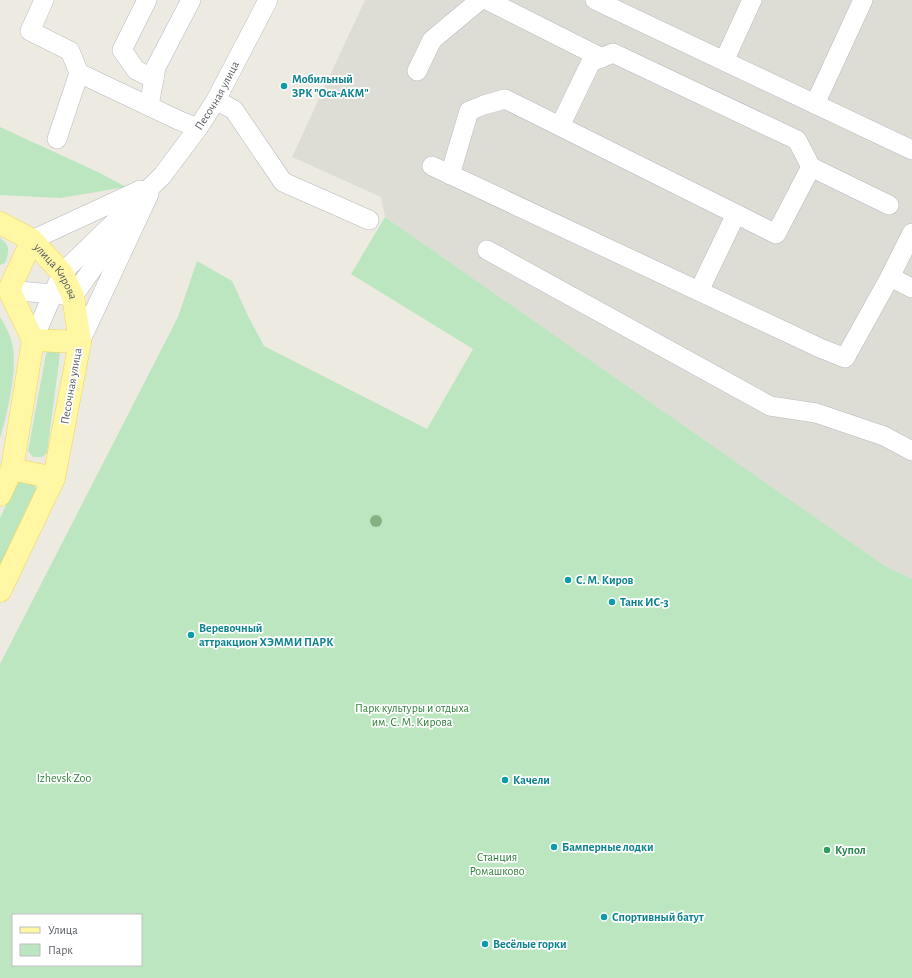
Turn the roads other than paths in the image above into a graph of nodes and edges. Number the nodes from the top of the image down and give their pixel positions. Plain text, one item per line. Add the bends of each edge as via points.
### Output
1 (44, 0) edge
2 (147, 0) edge
3 (191, 0) edge
4 (268, 0) edge
5 (480, 0) edge
6 (487, 0) edge
7 (595, 0) edge
8 (752, 0) edge
9 (863, 0) edge
10 (602, 58) junction
11 (724, 61) junction
12 (417, 70) dead end
13 (79, 73) junction
14 (154, 79) junction
15 (216, 100) junction
16 (815, 104) junction
17 (149, 106) junction
18 (560, 126) junction
19 (198, 128) junction
20 (57, 139) dead end
21 (912, 150) edge
22 (432, 166) dead end
23 (811, 167) junction
24 (450, 175) junction
25 (154, 184) junction
26 (889, 205) dead end
27 (736, 214) junction
28 (369, 220) dead end
29 (0, 223) edge
30 (912, 233) edge
31 (32, 240) junction
32 (487, 250) dead end
33 (62, 273) junction
34 (890, 278) junction
35 (5, 288) edge
36 (912, 288) edge
37 (699, 291) junction
38 (63, 295) junction
39 (33, 340) junction
40 (80, 342) junction
41 (912, 451) edge
42 (12, 469) junction
43 (54, 478) junction
44 (0, 495) edge
45 (0, 591) edge

1 - 13 street via 30,32 70,50
2 - 14 street via 122,50 136,70
3 - 14 street via 156,67
4 - 15 street, Песочная улица
5 - 12 street via 432,40
6 - 10 street
7 - 11 street
8 - 11 street
9 - 16 street
10 - 18 street via 591,62
10 - 23 street via 613,53 795,139
11 - 16 street
13 - 17 street
13 - 20 street
14 - 17 street
15 - 19 street, Песочная улица
15 - 28 street via 234,110 284,182
16 - 21 street
17 - 19 street
18 - 24 street via 505,99 484,105 469,112
18 - 27 street
19 - 25 street, Песочная улица
22 - 24 street
23 - 26 street
23 - 27 street via 776,234
24 - 37 street
25 - 31 street, Песочная улица
25 - 33 street, Песочная улица
25 - 38 street, Песочная улица
25 - 40 street, Песочная улица
27 - 37 street
29 - 31 main road, улица Кирова
30 - 34 street
31 - 33 main road, улица Кирова
31 - 35 main road
32 - 41 street via 770,406 816,413 884,436
33 - 38 main road, улица Кирова
34 - 36 street
34 - 37 street via 845,358
35 - 38 street
35 - 39 main road
38 - 39 street, Песочная улица
38 - 40 main road, улица Кирова
39 - 40 main road
39 - 42 main road, Песочная улица
40 - 43 main road, Песочная улица
42 - 43 main road
42 - 44 main road, Песочная улица
43 - 45 main road, Песочная улица

